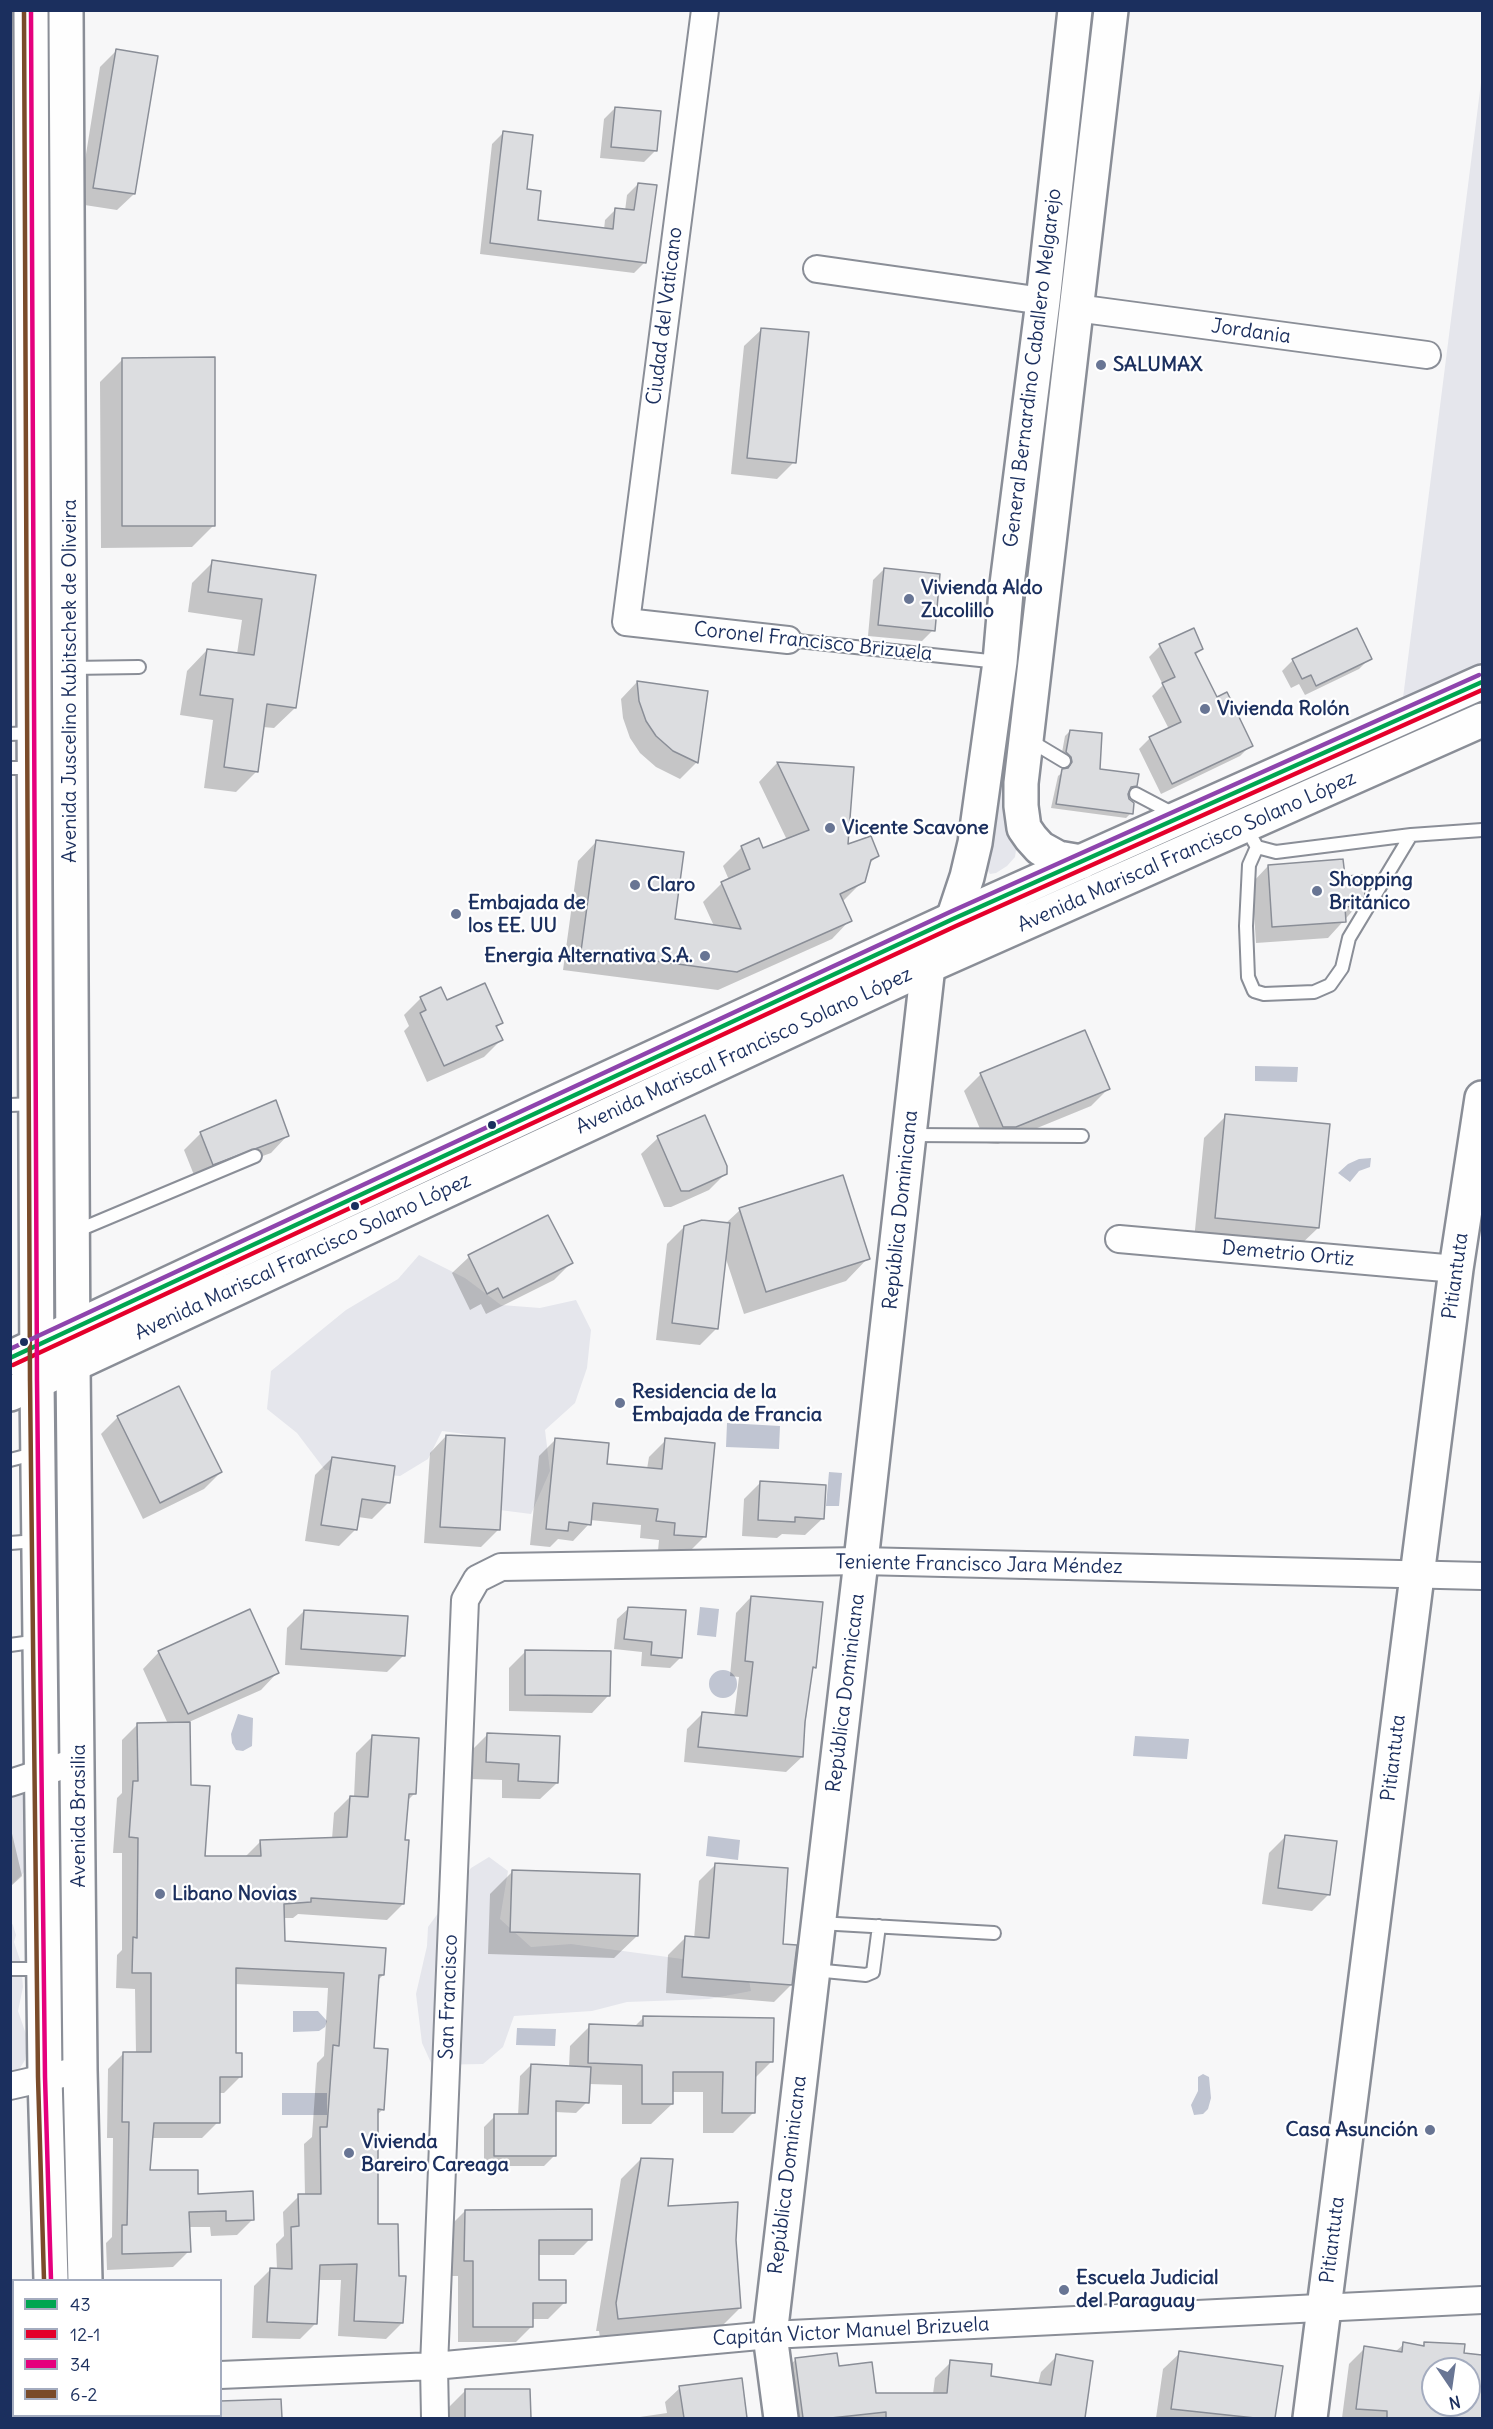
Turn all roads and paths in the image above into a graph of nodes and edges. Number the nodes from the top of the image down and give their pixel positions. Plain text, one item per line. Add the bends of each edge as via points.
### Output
1 (31, 10) edge
2 (66, 10) edge
3 (705, 10) edge
4 (1075, 10) edge
5 (1111, 10) edge
6 (817, 269) dead end
7 (1043, 302) junction
8 (1076, 308) junction
9 (1426, 355) dead end
10 (1006, 592) junction
11 (1043, 594) junction
12 (626, 622) joint
13 (788, 640) joint
14 (1000, 662) junction
15 (139, 667) dead end
16 (70, 668) junction
17 (1482, 682) edge
18 (1407, 716) junction
19 (1476, 731) edge
20 (22, 734) edge
21 (1026, 738) junction
22 (1064, 761) dead end
23 (23, 768) edge
24 (1136, 794) dead end
25 (1180, 818) junction
26 (1482, 830) edge
27 (1411, 835) junction
28 (1250, 837) junction
29 (1082, 862) junction
30 (36, 907) junction
31 (72, 908) junction
32 (953, 919) junction
33 (928, 966) junction
34 (1482, 1098) edge
35 (23, 1105) edge
36 (909, 1136) junction
37 (1082, 1136) dead end
38 (255, 1156) dead end
39 (73, 1233) junction
40 (1119, 1239) dead end
41 (1456, 1269) junction
42 (73, 1348) junction
43 (26, 1370) edge
44 (24, 1456) edge
45 (25, 1542) edge
46 (861, 1561) junction
47 (1418, 1575) junction
48 (1482, 1576) edge
49 (477, 1579) joint
50 (26, 1643) edge
51 (78, 1761) junction
52 (42, 1772) junction
53 (10, 1783) edge
54 (818, 1923) junction
55 (879, 1926) junction
56 (994, 1933) dead end
57 (10, 1969) edge
58 (44, 1969) junction
59 (813, 1970) junction
60 (80, 2070) junction
61 (45, 2077) junction
62 (10, 2086) edge
63 (51, 2279) edge
64 (85, 2279) edge
65 (1482, 2300) edge
66 (1324, 2307) junction
67 (770, 2335) junction
68 (434, 2366) junction
69 (222, 2375) edge
70 (435, 2418) edge
71 (781, 2418) edge
72 (1310, 2418) edge

1 - 20 main road, Avenida Juscelino Kubitschek de Oliveira
2 - 16 main road, Avenida Juscelino Kubitschek de Oliveira
3 - 12 street, Ciudad del Vaticano
4 - 7 main road, General Bernardino Caballero Melgarejo
5 - 8 main road, General Bernardino Caballero Melgarejo
6 - 7 street
7 - 10 main road, General Bernardino Caballero Melgarejo
8 - 9 street, Jordania
8 - 11 main road, General Bernardino Caballero Melgarejo
10 - 11 main road
10 - 14 main road, General Bernardino Caballero Melgarejo
11 - 21 main road, General Bernardino Caballero Melgarejo
12 - 13 street, Coronel Francisco Brizuela
13 - 14 lane, Coronel Francisco Brizuela
14 - 32 main road, General Bernardino Caballero Melgarejo via 975,843
15 - 16 lane
16 - 31 main road, Avenida Juscelino Kubitschek de Oliveira
17 - 18 main road, Avenida Mariscal Francisco Solano López
18 - 19 main road
18 - 25 main road, Avenida Mariscal Francisco Solano López
19 - 28 main road, Avenida Mariscal Francisco Solano López
20 - 23 main road, Avenida Juscelino Kubitschek de Oliveira
21 - 22 lane
21 - 29 main road, General Bernardino Caballero Melgarejo via 1020,806 1024,828 1040,848 1058,858
23 - 30 main road, Avenida Juscelino Kubitschek de Oliveira
24 - 25 lane
25 - 29 main road, Avenida Mariscal Francisco Solano López
26 - 27 lane
27 - 28 lane via 1276,852
27 - 28 lane via 1349,938 1342,968 1330,985 1314,992 1264,994 1254,991 1248,977
28 - 33 main road, Avenida Mariscal Francisco Solano López
29 - 32 main road, Avenida Mariscal Francisco Solano López
30 - 31 main road
30 - 35 main road, Avenida Juscelino Kubitschek de Oliveira
31 - 39 main road, Avenida Juscelino Kubitschek de Oliveira
32 - 33 main road, General Bernardino Caballero Melgarejo
32 - 42 main road, Avenida Mariscal Francisco Solano López via 539,1110
33 - 36 main road, República Dominicana
33 - 42 main road, Avenida Mariscal Francisco Solano López
34 - 41 main road, Pitiantuta
35 - 43 main road, Avenida Juscelino Kubitschek de Oliveira
36 - 37 lane
36 - 46 main road, República Dominicana
38 - 39 lane
39 - 42 main road, Avenida Juscelino Kubitschek de Oliveira
40 - 41 street, Demetrio Ortiz
41 - 47 main road, Pitiantuta
42 - 43 main road, Avenida Mariscal Francisco Solano López
42 - 51 main road, Avenida Brasilia
43 - 44 main road, Avenida Brasilia
44 - 45 main road, Avenida Brasilia
45 - 50 main road, Avenida Brasilia
46 - 47 street, Teniente Francisco Jara Méndez
46 - 49 street, Teniente Francisco Jara Méndez via 501,1567
46 - 54 main road, República Dominicana
47 - 48 street, Teniente Francisco Jara Méndez
47 - 66 main road, Pitiantuta
49 - 68 street, San Francisco via 465,1600
50 - 52 main road, Avenida Brasilia
51 - 52 street
51 - 60 main road, Avenida Brasilia
52 - 53 street
52 - 58 main road, Avenida Brasilia
54 - 55 lane
54 - 59 main road, República Dominicana
55 - 56 lane
55 - 59 lane via 873,1972 866,1975
57 - 58 lane
58 - 61 main road, Avenida Brasilia
59 - 67 main road, República Dominicana
60 - 61 street
60 - 64 main road, Avenida Brasilia
61 - 62 street
61 - 63 main road, Avenida Brasilia
65 - 66 street, Capitán Victor Manuel Brizuela
66 - 67 street, Capitán Victor Manuel Brizuela
66 - 72 main road, Pitiantuta
67 - 68 street, Capitán Victor Manuel Brizuela
67 - 71 main road, República Dominicana
68 - 69 street, Capitán Victor Manuel Brizuela
68 - 70 street, San Francisco

